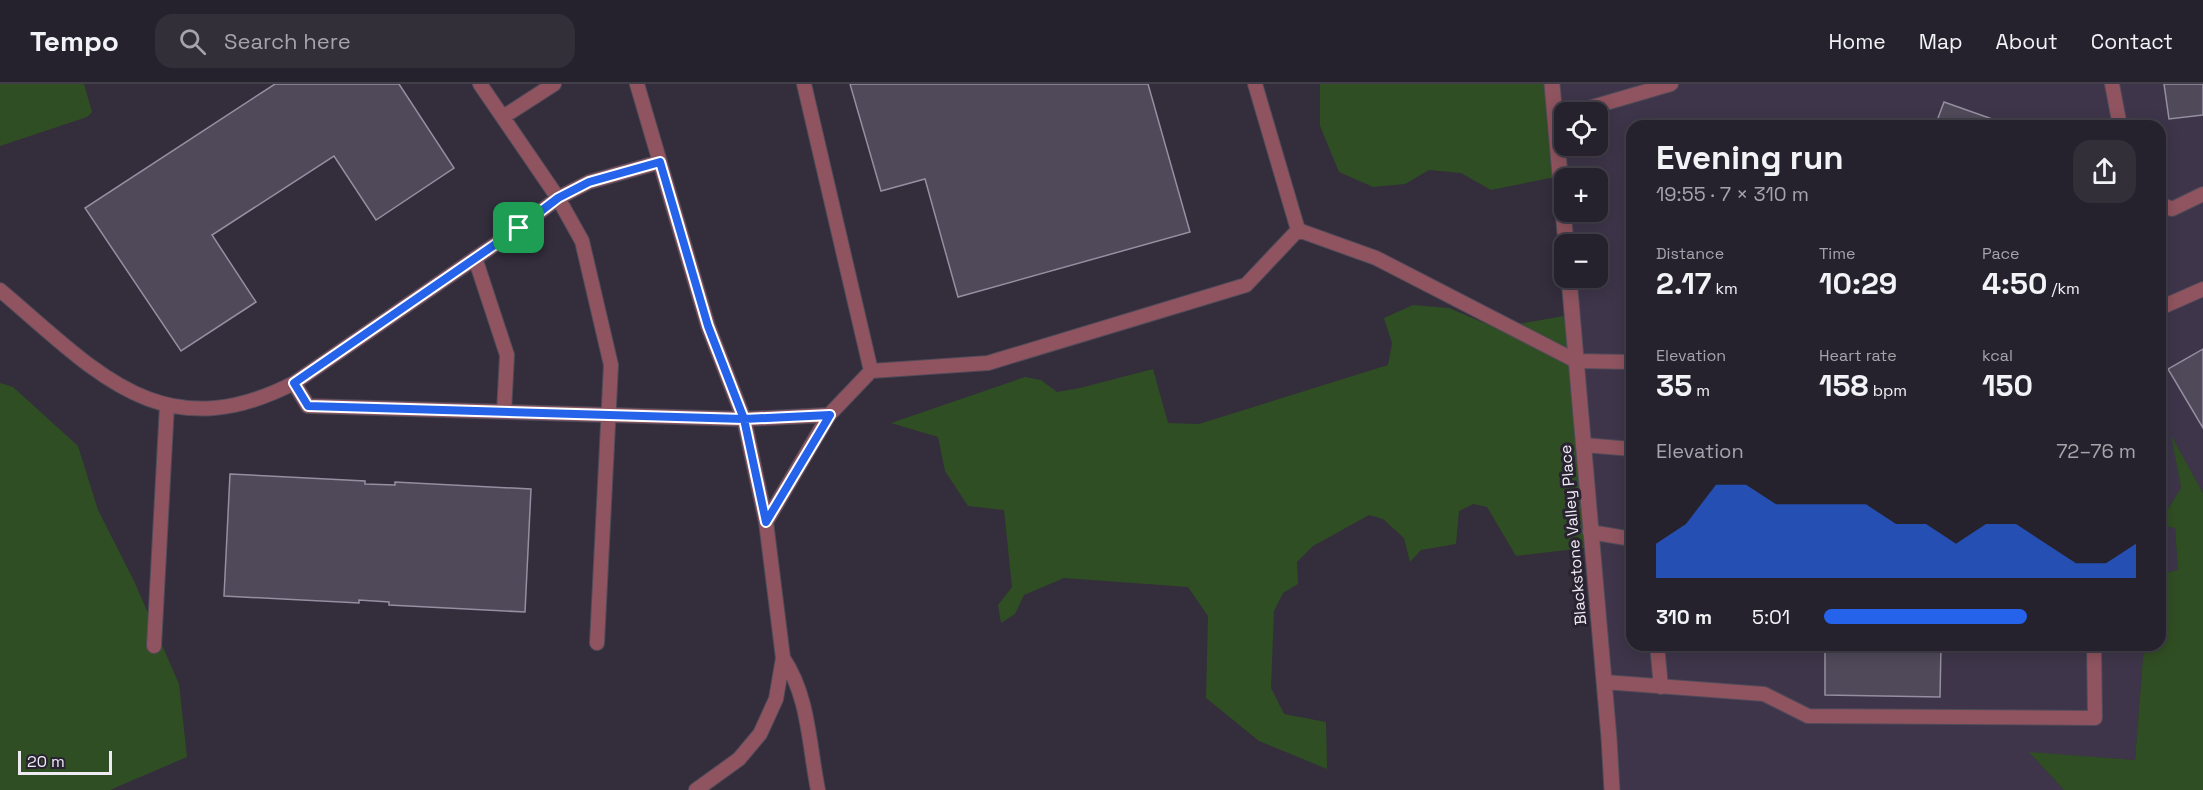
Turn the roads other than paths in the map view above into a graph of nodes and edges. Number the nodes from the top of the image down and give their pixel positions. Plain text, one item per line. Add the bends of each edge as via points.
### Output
1 (480, 84) edge
2 (554, 84) edge
3 (637, 84) edge
4 (804, 84) edge
5 (1255, 84) edge
6 (1552, 84) edge
7 (1671, 84) edge
8 (2112, 84) edge
9 (1556, 102) edge
10 (1608, 102) edge
11 (503, 117) junction
12 (2119, 120) edge
13 (1562, 156) edge
14 (660, 162) junction
15 (2203, 194) edge
16 (558, 198) junction
17 (2166, 206) edge
18 (1299, 230) junction
19 (1566, 234) edge
20 (476, 258) junction
21 (1570, 288) edge
22 (2203, 289) edge
23 (0, 290) edge
24 (2166, 305) edge
25 (1576, 361) junction
26 (1626, 362) edge
27 (871, 371) junction
28 (294, 383) junction
29 (167, 405) junction
30 (504, 412) junction
31 (609, 415) junction
32 (830, 415) junction
33 (744, 419) junction
34 (1584, 445) junction
35 (1626, 448) edge
36 (766, 522) junction
37 (1590, 532) junction
38 (1626, 538) edge
39 (597, 643) dead end
40 (154, 646) dead end
41 (1658, 651) edge
42 (2094, 651) edge
43 (783, 658) junction
44 (1604, 682) junction
45 (1661, 687) junction
46 (696, 790) edge
47 (818, 790) edge
48 (1612, 790) edge

1 - 11 lane
2 - 11 lane
3 - 14 lane
4 - 27 lane
5 - 18 lane
6 - 9 street
7 - 10 lane
8 - 12 lane
11 - 16 lane
13 - 19 street
14 - 16 lane via 589,182
14 - 33 lane via 708,326
15 - 17 lane via 2172,209
16 - 20 lane
16 - 31 lane via 582,241 611,365
18 - 25 lane via 1376,258
18 - 27 lane via 1246,285 988,363
20 - 28 lane
20 - 30 lane via 507,355
21 - 25 street, Blackstone Valley Place
22 - 24 lane
23 - 29 lane via 103,375 135,394
25 - 26 lane
25 - 34 street, Blackstone Valley Place
27 - 32 lane
28 - 29 lane via 258,399 222,408
28 - 30 lane via 308,406
29 - 40 lane
30 - 31 lane
31 - 33 lane
31 - 39 lane
32 - 33 lane
32 - 36 lane
33 - 36 lane
34 - 35 lane
34 - 37 street, Blackstone Valley Place
36 - 43 lane
37 - 38 lane
37 - 44 street, Blackstone Valley Place
41 - 45 lane
42 - 45 lane via 2095,718 1808,716 1764,694
43 - 46 lane via 776,699 760,734 739,759
43 - 47 lane via 800,691
44 - 45 lane
44 - 48 street, Blackstone Valley Place

